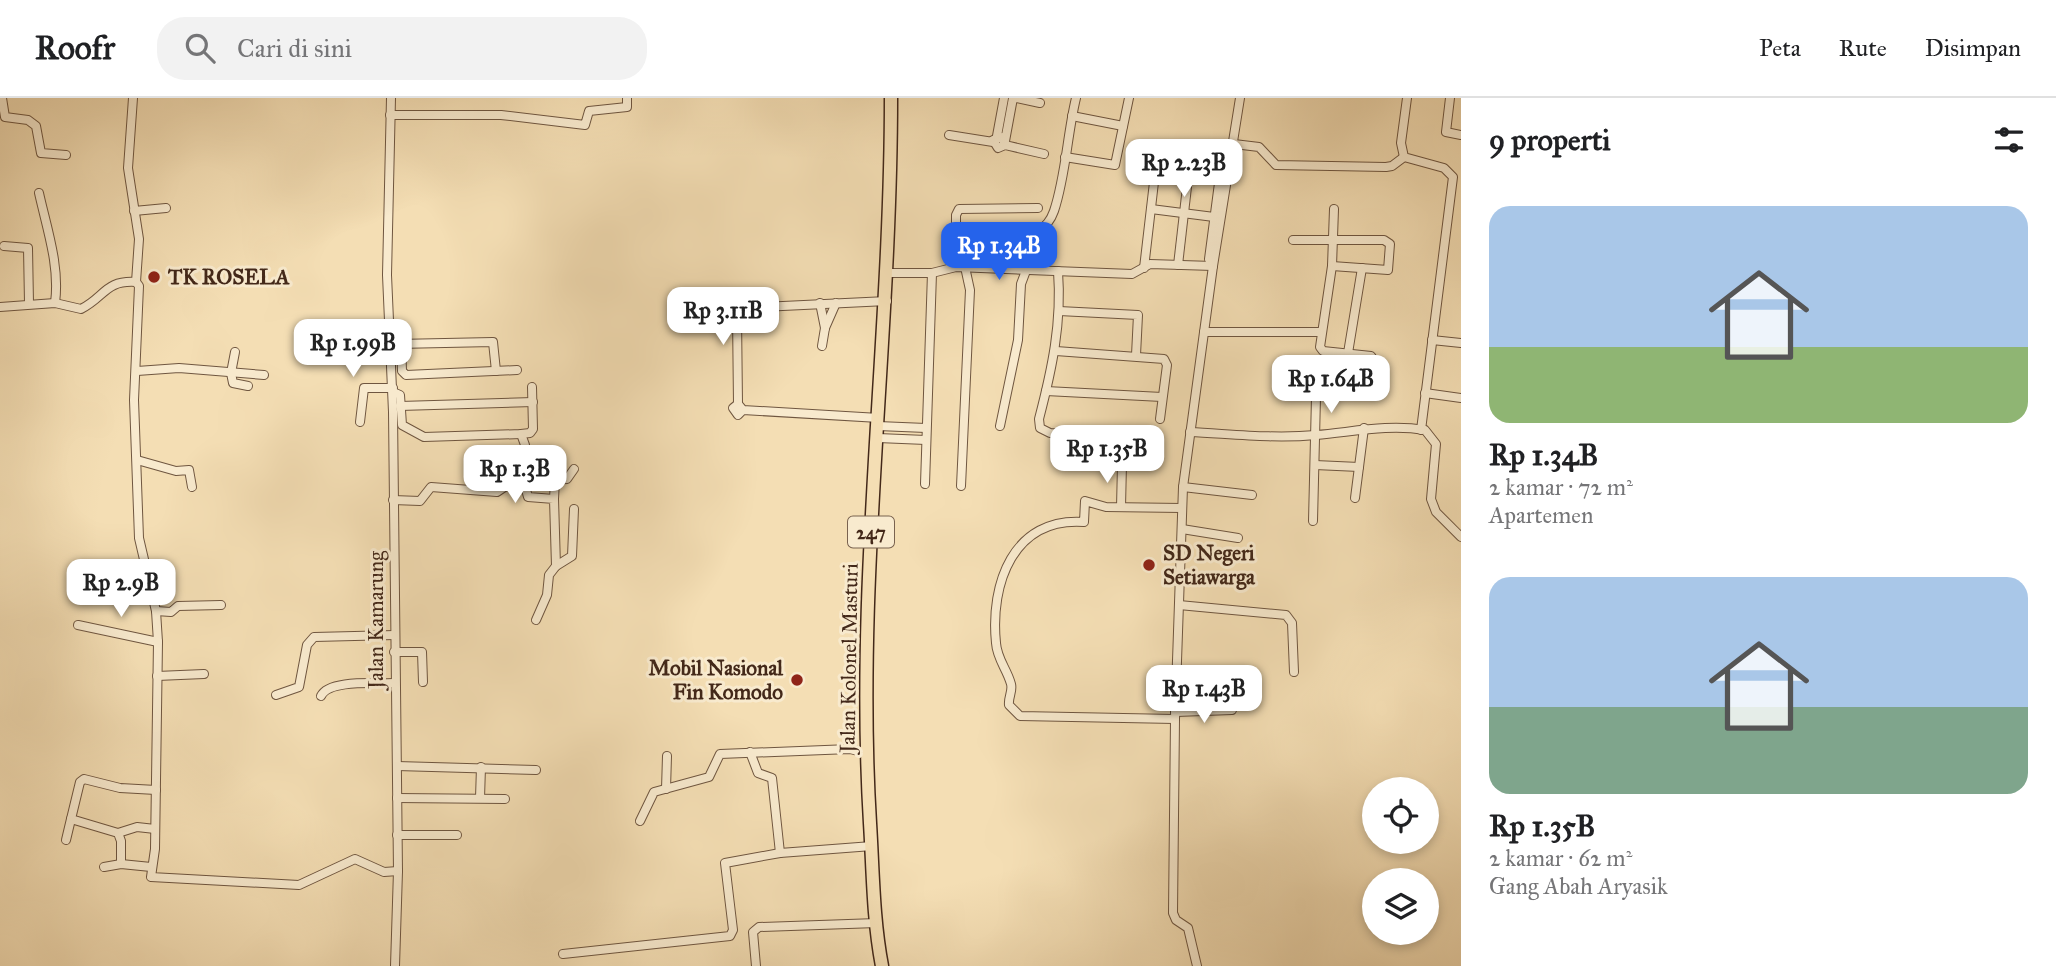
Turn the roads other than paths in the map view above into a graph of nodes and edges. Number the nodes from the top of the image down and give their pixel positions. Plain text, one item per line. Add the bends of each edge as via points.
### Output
1 (2, 98) edge
2 (133, 98) edge
3 (391, 98) edge
4 (627, 98) edge
5 (891, 98) edge
6 (1004, 98) edge
7 (1015, 98) edge
8 (1076, 98) edge
9 (1129, 98) edge
10 (1240, 98) edge
11 (1407, 98) edge
12 (1450, 99) edge
13 (1461, 101) edge
14 (1040, 103) dead end
15 (1, 110) edge
16 (390, 115) junction
17 (1072, 116) junction
18 (1123, 126) junction
19 (949, 135) dead end
20 (1461, 135) edge
21 (1000, 141) junction
22 (1234, 145) junction
23 (1044, 153) dead end
24 (66, 155) dead end
25 (1065, 157) junction
26 (1404, 157) junction
27 (1190, 161) junction
28 (1457, 174) edge
29 (39, 193) dead end
30 (1450, 201) junction
31 (1461, 204) edge
32 (166, 208) dead end
33 (1038, 208) dead end
34 (1151, 209) junction
35 (1334, 209) dead end
36 (134, 211) junction
37 (1184, 213) junction
38 (1214, 217) junction
39 (1293, 240) dead end
40 (1334, 240) junction
41 (4, 246) dead end
42 (1178, 265) junction
43 (1210, 266) junction
44 (1332, 266) junction
45 (960, 267) junction
46 (1030, 268) junction
47 (1144, 268) junction
48 (1362, 268) junction
49 (1058, 271) junction
50 (889, 272) junction
51 (932, 273) junction
52 (136, 282) junction
53 (887, 301) junction
54 (30, 303) junction
55 (55, 303) junction
56 (820, 303) junction
57 (836, 303) junction
58 (0, 307) edge
59 (1059, 311) junction
60 (825, 328) junction
61 (1204, 332) junction
62 (1320, 332) junction
63 (1432, 340) junction
64 (1461, 343) edge
65 (401, 344) junction
66 (391, 345) junction
67 (822, 346) dead end
68 (1056, 351) junction
69 (235, 352) dead end
70 (1348, 353) junction
71 (1136, 355) junction
72 (517, 370) dead end
73 (137, 371) junction
74 (496, 371) junction
75 (230, 373) junction
76 (264, 375) dead end
77 (248, 386) dead end
78 (532, 387) dead end
79 (393, 390) junction
80 (1046, 391) junction
81 (1425, 393) junction
82 (1162, 397) junction
83 (1461, 398) edge
84 (533, 402) junction
85 (400, 406) junction
86 (1160, 419) dead end
87 (360, 422) dead end
88 (1000, 426) dead end
89 (878, 427) junction
90 (899, 428) junction
91 (926, 428) junction
92 (1364, 428) junction
93 (1421, 429) junction
94 (1190, 432) junction
95 (522, 434) junction
96 (1317, 435) junction
97 (898, 438) junction
98 (1152, 439) dead end
99 (926, 440) junction
100 (137, 460) junction
101 (1122, 464) dead end
102 (1315, 465) junction
103 (1359, 467) junction
104 (574, 469) dead end
105 (555, 480) junction
106 (525, 482) junction
107 (925, 484) dead end
108 (961, 486) dead end
109 (192, 487) dead end
110 (1183, 487) junction
111 (1252, 495) dead end
112 (1355, 498) dead end
113 (554, 499) junction
114 (393, 500) junction
115 (1121, 507) junction
116 (1182, 508) junction
117 (574, 509) dead end
118 (1313, 521) dead end
119 (1182, 529) junction
120 (1461, 537) edge
121 (1238, 538) dead end
122 (556, 566) junction
123 (1179, 604) junction
124 (221, 605) dead end
125 (156, 611) junction
126 (536, 620) dead end
127 (78, 625) dead end
128 (394, 635) junction
129 (158, 642) junction
130 (394, 652) junction
131 (1294, 672) dead end
132 (204, 674) dead end
133 (157, 676) junction
134 (423, 682) dead end
135 (394, 683) junction
136 (276, 695) dead end
137 (321, 696) dead end
138 (1232, 710) dead end
139 (1175, 716) junction
140 (750, 752) junction
141 (866, 753) junction
142 (667, 756) dead end
143 (397, 766) junction
144 (481, 767) junction
145 (536, 770) dead end
146 (666, 789) junction
147 (156, 790) junction
148 (397, 798) junction
149 (480, 798) junction
150 (505, 799) dead end
151 (71, 819) junction
152 (640, 821) dead end
153 (155, 829) junction
154 (118, 833) junction
155 (397, 835) junction
156 (457, 835) dead end
157 (65, 840) dead end
158 (872, 846) junction
159 (780, 853) junction
160 (121, 864) junction
161 (104, 867) dead end
162 (151, 867) junction
163 (398, 871) junction
164 (877, 923) junction
165 (563, 954) dead end
166 (395, 966) edge
167 (755, 966) edge
168 (882, 966) edge
169 (1197, 966) edge

1 - 15 street
2 - 36 street via 128,168
3 - 16 street, Jalan Kamarung
4 - 16 street via 627,107 589,111 587,124 501,115
5 - 50 main road, Jalan Kolonel Masturi / 247
6 - 21 street
7 - 14 street
7 - 21 street
8 - 17 street
9 - 18 street
10 - 22 street
11 - 26 street
12 - 13 street
12 - 20 street via 1446,130
15 - 24 street via 5,117 36,125 41,153
16 - 66 street, Jalan Kamarung via 387,275
17 - 18 street
17 - 25 street
18 - 25 street via 1115,165
19 - 21 street
21 - 23 street
22 - 26 street via 1259,147 1276,165 1386,167
22 - 43 street
25 - 46 street via 1053,212 1030,245
26 - 28 street
27 - 34 street via 1156,164
27 - 37 street
27 - 38 street via 1221,168
28 - 30 street
29 - 55 street via 52,240
30 - 31 street
30 - 63 street
32 - 36 street
33 - 45 street via 959,209
34 - 37 street
34 - 47 street
35 - 40 street
36 - 52 street via 139,239
37 - 38 street
37 - 42 street
38 - 43 street
39 - 40 street
40 - 44 street
40 - 48 street via 1388,242 1389,269
41 - 54 street via 28,248
42 - 43 street
42 - 47 street
43 - 61 street
44 - 48 street
44 - 62 street
45 - 46 street
45 - 51 street
45 - 108 street via 970,290
46 - 49 street
46 - 88 street via 1021,284 1018,341
47 - 49 street via 1132,274
48 - 70 street
49 - 59 street
50 - 51 street
50 - 53 main road, Jalan Kolonel Masturi / 247
51 - 91 street
52 - 55 street via 111,284 81,309
52 - 73 street via 141,292 136,318
53 - 57 street
53 - 89 main road, Jalan Kolonel Masturi / 247
54 - 55 street
54 - 58 street
56 - 57 street
56 - 60 street
56 - 89 street via 739,311 741,407
57 - 60 street
59 - 68 street
59 - 71 street via 1138,315
60 - 67 street
61 - 62 street
61 - 94 street
62 - 70 street via 1322,350
63 - 64 street
63 - 81 street
65 - 66 street
65 - 74 street via 493,342
65 - 74 street via 406,375
66 - 79 street, Jalan Kamarung
68 - 71 street
68 - 80 street
69 - 75 street
70 - 96 street via 1374,358 1369,385 1321,392 1316,397
71 - 82 street via 1166,361
72 - 74 street
73 - 75 street via 179,368
73 - 100 street
75 - 76 street
75 - 77 street via 234,384
78 - 84 street
79 - 85 street via 400,395
79 - 87 street via 364,388
79 - 114 street, Jalan Kamarung
80 - 82 street
80 - 98 street via 1039,419 1043,430
81 - 83 street
81 - 93 street
82 - 86 street
84 - 85 street
84 - 95 street via 533,431
85 - 95 street via 402,425 422,437
89 - 90 street
89 - 97 street
89 - 141 main road, Jalan Kolonel Masturi / 247 via 866,603
90 - 91 street
90 - 97 street
91 - 99 street
92 - 93 street
92 - 96 street
92 - 103 street
93 - 120 street via 1436,444 1433,507
94 - 96 street
94 - 110 street
95 - 106 street
96 - 102 street
97 - 99 street
99 - 107 street
100 - 109 street via 189,470
100 - 125 street via 140,547
101 - 115 street
102 - 103 street
102 - 118 street
103 - 112 street
104 - 105 street via 567,479
105 - 106 street
105 - 113 street
106 - 113 street via 527,497
106 - 114 street via 497,492 431,487 420,501
110 - 111 street
110 - 116 street
113 - 122 street
114 - 128 street, Jalan Kamarung
115 - 116 street
115 - 139 street via 1085,502 1084,522 1040,530 1013,554 1002,573 996,632 998,657 1012,688 1008,700 1020,716
116 - 119 street
117 - 122 street via 572,555
119 - 121 street
119 - 123 street
122 - 126 street
123 - 131 street via 1290,618
123 - 139 street
124 - 125 street
125 - 129 street
127 - 129 street
128 - 130 street, Jalan Kamarung
128 - 136 street via 314,637 307,645 299,687
129 - 133 street
130 - 134 street via 422,652
130 - 135 street, Jalan Kamarung
132 - 133 street
133 - 147 street
135 - 137 street via 333,685
135 - 143 street, Jalan Kamarung
138 - 139 street
139 - 169 street via 1173,917 1188,928
140 - 141 street via 850,749
140 - 146 street via 720,754 709,777
140 - 159 street via 758,773 772,778
141 - 158 main road, Jalan Kolonel Masturi / 247
142 - 146 street
143 - 144 street
143 - 148 street, Jalan Kamarung
144 - 145 street
144 - 149 street
146 - 152 street via 654,792
147 - 151 street via 84,779
147 - 153 street
148 - 149 street
148 - 155 street, Jalan Kamarung
149 - 150 street
151 - 154 street
151 - 157 street
153 - 154 street via 137,827
153 - 162 street
154 - 160 street
155 - 156 street
155 - 163 street, Jalan Kamarung
158 - 159 street
158 - 164 main road, Jalan Kolonel Masturi / 247
159 - 165 street via 725,863 730,936
160 - 161 street
160 - 162 street
162 - 163 street via 155,880 291,885 310,882 355,859 384,872
163 - 166 street, Jalan Kamarung
164 - 167 street via 760,927 753,932
164 - 168 main road, Jalan Kolonel Masturi / 247

